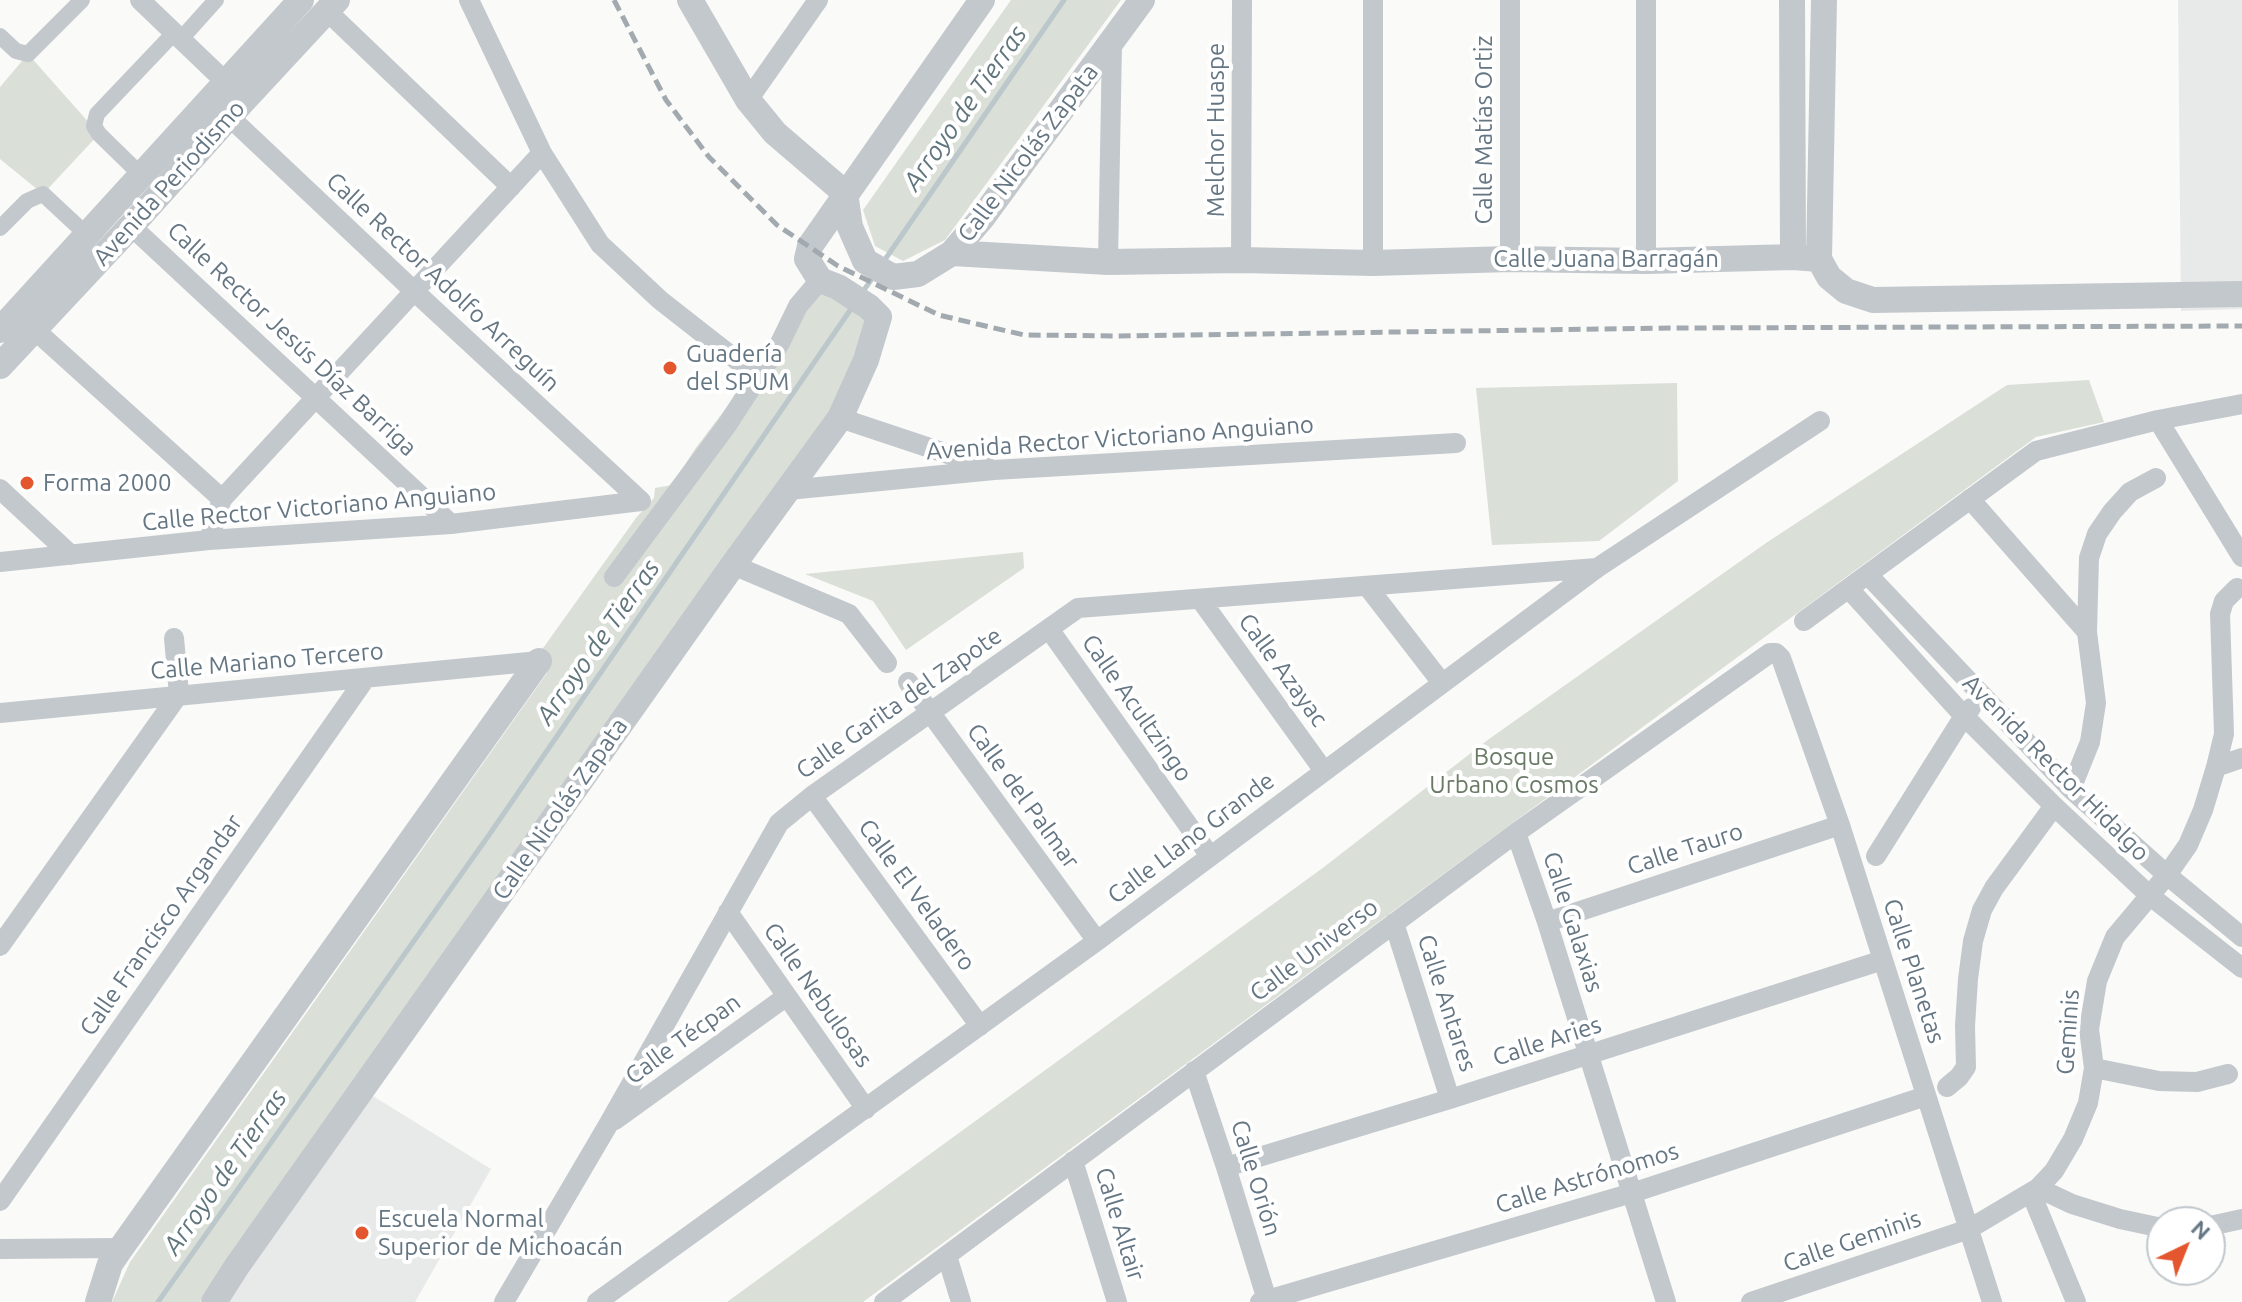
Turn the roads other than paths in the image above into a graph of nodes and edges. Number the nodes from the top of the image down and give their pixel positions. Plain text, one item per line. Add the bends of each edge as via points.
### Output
1 (82, 0) edge
2 (140, 0) edge
3 (216, 0) edge
4 (301, 0) edge
5 (469, 0) edge
6 (690, 0) edge
7 (818, 0) edge
8 (982, 0) edge
9 (1142, 0) edge
10 (1242, 0) edge
11 (1373, 0) edge
12 (1510, 0) edge
13 (1646, 0) edge
14 (1792, 0) edge
15 (1824, 0) edge
16 (332, 6) edge
17 (0, 36) edge
18 (177, 36) junction
19 (1112, 43) junction
20 (228, 100) junction
21 (748, 100) junction
22 (542, 153) junction
23 (141, 175) junction
24 (511, 187) junction
25 (845, 193) junction
26 (131, 226) junction
27 (0, 228) edge
28 (87, 235) junction
29 (952, 253) junction
30 (1806, 258) junction
31 (1510, 259) junction
32 (1241, 260) junction
33 (1646, 261) junction
34 (1108, 262) junction
35 (1373, 263) junction
36 (829, 284) junction
37 (414, 291) junction
38 (2242, 294) edge
39 (13, 327) edge
40 (743, 365) dead end
41 (0, 366) edge
42 (317, 397) junction
43 (2242, 404) edge
44 (840, 418) junction
45 (2158, 420) junction
46 (1820, 421) dead end
47 (1456, 443) dead end
48 (994, 470) junction
49 (2156, 478) dead end
50 (0, 489) edge
51 (788, 490) junction
52 (222, 499) junction
53 (1970, 499) junction
54 (641, 501) joint
55 (451, 524) junction
56 (209, 540) junction
57 (71, 555) junction
58 (2242, 557) edge
59 (0, 562) edge
60 (733, 565) junction
61 (1597, 568) junction
62 (1868, 575) junction
63 (614, 577) dead end
64 (1367, 586) junction
65 (2237, 588) dead end
66 (1849, 589) junction
67 (1200, 599) junction
68 (1804, 621) dead end
69 (1049, 629) junction
70 (2087, 632) junction
71 (174, 638) dead end
72 (1781, 658) joint
73 (539, 661) joint
74 (887, 663) dead end
75 (365, 679) junction
76 (908, 682) dead end
77 (1442, 683) junction
78 (179, 694) junction
79 (1982, 697) junction
80 (929, 712) junction
81 (0, 713) edge
82 (1964, 716) junction
83 (2242, 758) edge
84 (2216, 767) junction
85 (1324, 771) junction
86 (2071, 789) junction
87 (812, 796) junction
88 (2054, 806) junction
89 (1840, 825) junction
90 (1516, 833) junction
91 (1210, 856) junction
92 (1876, 856) dead end
93 (2167, 875) junction
94 (2149, 895) junction
95 (728, 912) junction
96 (1547, 922) junction
97 (1394, 923) junction
98 (2242, 937) edge
99 (1097, 941) junction
100 (0, 946) edge
101 (1883, 960) junction
102 (2242, 968) edge
103 (787, 996) junction
104 (980, 1026) junction
105 (1588, 1055) junction
106 (2094, 1068) junction
107 (1194, 1071) junction
108 (2228, 1074) dead end
109 (1947, 1087) dead end
110 (1926, 1096) junction
111 (1450, 1099) junction
112 (866, 1109) junction
113 (608, 1125) junction
114 (1073, 1161) junction
115 (1226, 1167) junction
116 (2034, 1191) junction
117 (1632, 1193) junction
118 (0, 1201) edge
119 (2146, 1225) edge
120 (1969, 1229) junction
121 (121, 1248) junction
122 (0, 1249) edge
123 (947, 1256) junction
124 (1264, 1301) edge
125 (98, 1302) edge
126 (214, 1302) edge
127 (504, 1302) edge
128 (597, 1302) edge
129 (884, 1302) edge
130 (961, 1302) edge
131 (1117, 1302) edge
132 (1666, 1302) edge
133 (1751, 1302) edge
134 (1992, 1302) edge
135 (2076, 1302) edge

1 - 17 street via 28,54
2 - 18 street, Calle Rector Adolfo Arreguín
3 - 18 street
4 - 20 street, Avenida Periodismo
5 - 22 street
6 - 21 street
7 - 21 street
8 - 25 street
9 - 19 street, Calle Nicolás Zapata
10 - 32 street, Melchor Huaspe
11 - 35 street
12 - 31 street, Calle Matías Ortiz
13 - 33 street
14 - 30 street
15 - 30 street
16 - 20 street, Avenida Periodismo
16 - 24 street
18 - 20 street, Calle Rector Adolfo Arreguín
18 - 23 street via 97,114 94,126 99,134
19 - 29 street, Calle Nicolás Zapata
19 - 34 street
20 - 23 street, Avenida Periodismo
20 - 26 street, Avenida Periodismo
20 - 37 street, Calle Rector Adolfo Arreguín
21 - 25 street via 775,133
22 - 24 street
22 - 40 street via 600,244
23 - 28 street, Avenida Periodismo
24 - 37 street
25 - 29 street, Calle Nicolás Zapata via 850,227 865,261 893,277 918,274
25 - 36 street via 807,259
26 - 39 street, Avenida Periodismo
26 - 42 street, Calle Rector Jesús Díaz Barriga
27 - 28 street via 27,201 43,194
28 - 39 street, Avenida Periodismo
29 - 34 street, Calle Juana Barragán
30 - 33 street, Calle Juana Barragán
30 - 38 street via 1846,291 1873,300
31 - 33 street, Calle Juana Barragán
31 - 35 street, Calle Juana Barragán
32 - 34 street, Calle Juana Barragán
32 - 35 street, Calle Juana Barragán
36 - 44 street, Calle Nicolás Zapata via 879,317
36 - 63 street via 798,306 727,425
37 - 42 street
37 - 54 street, Calle Rector Adolfo Arreguín
39 - 41 street, Avenida Periodismo
39 - 52 street
42 - 52 street
42 - 55 street, Calle Rector Jesús Díaz Barriga
43 - 45 street
44 - 48 street
44 - 51 street, Calle Nicolás Zapata
45 - 53 street via 2036,451
45 - 58 street
46 - 61 street, Calle Llano Grande
47 - 48 street, Avenida Rector Victoriano Anguiano
48 - 51 street, Avenida Rector Victoriano Anguiano
49 - 70 street via 2130,492 2097,534 2089,558
50 - 57 street
51 - 60 street, Calle Nicolás Zapata
52 - 56 street
53 - 62 street
53 - 70 street
54 - 55 street, Calle Rector Victoriano Anguiano
55 - 56 street, Calle Rector Victoriano Anguiano
56 - 57 street, Calle Rector Victoriano Anguiano
57 - 59 street, Calle Rector Victoriano Anguiano
60 - 74 street via 849,614
60 - 126 street, Calle Nicolás Zapata
61 - 64 street, Calle Garita del Zapote
61 - 77 street, Calle Llano Grande
62 - 66 street
62 - 79 street, Avenida Rector Hidalgo
64 - 67 street, Calle Garita del Zapote
64 - 77 street
65 - 84 street, Geminis via 2220,614 2224,734
66 - 68 street
66 - 82 street, Avenida Rector Hidalgo
67 - 69 street, Calle Garita del Zapote via 1078,608
67 - 85 street, Calle Azayac
69 - 80 street, Calle Garita del Zapote
69 - 91 street, Calle Acultzingo
70 - 86 street via 2096,703 2090,742
71 - 78 street
72 - 89 street, Calle Planetas
72 - 90 street, Calle Universo via 1770,653
73 - 75 street, Calle Mariano Tercero
73 - 121 street
75 - 78 street, Calle Mariano Tercero
75 - 118 street, Calle Francisco Argandar
76 - 80 street, Calle del Palmar
77 - 85 street, Calle Llano Grande
78 - 81 street, Calle Mariano Tercero
78 - 100 street
79 - 82 street
79 - 86 street, Avenida Rector Hidalgo
80 - 87 street, Calle Garita del Zapote
80 - 99 street, Calle del Palmar
82 - 88 street, Avenida Rector Hidalgo
82 - 92 street
83 - 84 street
84 - 93 street, Geminis via 2188,845
85 - 91 street, Calle Llano Grande
86 - 93 street, Avenida Rector Hidalgo
87 - 95 street, Calle Garita del Zapote via 779,823
87 - 104 street, Calle El Veladero
88 - 94 street, Avenida Rector Hidalgo
88 - 109 street via 1982,910 1968,979 1966,1067
89 - 96 street, Calle Tauro
89 - 101 street, Calle Planetas
90 - 96 street, Calle Galaxias
90 - 97 street, Calle Universo
91 - 99 street, Calle Llano Grande
93 - 94 street, Geminis
93 - 98 street, Avenida Rector Hidalgo
94 - 102 street, Avenida Rector Hidalgo
94 - 106 street, Geminis via 2115,937 2097,981 2089,1029
95 - 103 street, Calle Nebulosas
95 - 113 street, Calle Garita del Zapote
96 - 105 street, Calle Galaxias
97 - 107 street, Calle Universo
97 - 111 street, Calle Antares
99 - 104 street, Calle Llano Grande
101 - 105 street, Calle Aries
101 - 110 street, Calle Planetas
103 - 112 street, Calle Nebulosas
103 - 113 street, Calle Técpan
104 - 112 street, Calle Llano Grande
105 - 111 street, Calle Aries
105 - 117 street, Calle Galaxias
106 - 108 street via 2159,1081 2197,1082
106 - 116 street, Geminis via 2088,1103 2073,1139
107 - 114 street, Calle Universo
107 - 115 street, Calle Orión
110 - 117 street, Calle Astrónomos
110 - 120 street, Calle Planetas
111 - 115 street, Calle Aries
112 - 128 street, Calle Llano Grande
113 - 127 street, Calle Garita del Zapote
114 - 123 street, Calle Universo
114 - 131 street, Calle Altair
115 - 124 street, Calle Orión
116 - 119 street
116 - 120 street, Geminis
116 - 135 street
117 - 124 street, Calle Astrónomos
117 - 132 street, Calle Galaxias
120 - 133 street, Calle Geminis
120 - 134 street, Calle Planetas
121 - 122 street
121 - 125 street
123 - 129 street, Calle Universo
123 - 130 street

